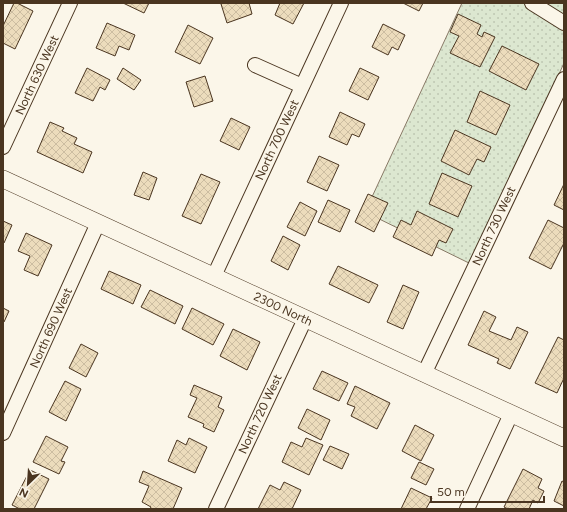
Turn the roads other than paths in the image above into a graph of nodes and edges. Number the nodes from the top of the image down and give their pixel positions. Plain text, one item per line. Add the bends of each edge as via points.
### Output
1 (70, 3) edge
2 (341, 3) edge
3 (532, 3) edge
4 (564, 23) edge
5 (255, 65) dead end
6 (564, 79) edge
7 (302, 86) junction
8 (3, 147) edge
9 (3, 179) edge
10 (98, 223) junction
11 (214, 276) junction
12 (305, 319) junction
13 (424, 374) junction
14 (510, 414) junction
15 (3, 432) edge
16 (564, 438) edge
17 (216, 509) edge
18 (467, 509) edge

1 - 8 street, North 630 West
2 - 7 street, North 700 West
3 - 4 street
5 - 7 street
6 - 13 street, North 730 West
7 - 11 street, North 700 West
9 - 10 street, 2300 North
10 - 11 street, 2300 North
10 - 15 street, North 690 West
11 - 12 street, 2300 North
12 - 13 street, 2300 North
12 - 17 street, North 720 West
13 - 14 street, 2300 North
14 - 16 street, 2300 North
14 - 18 street

